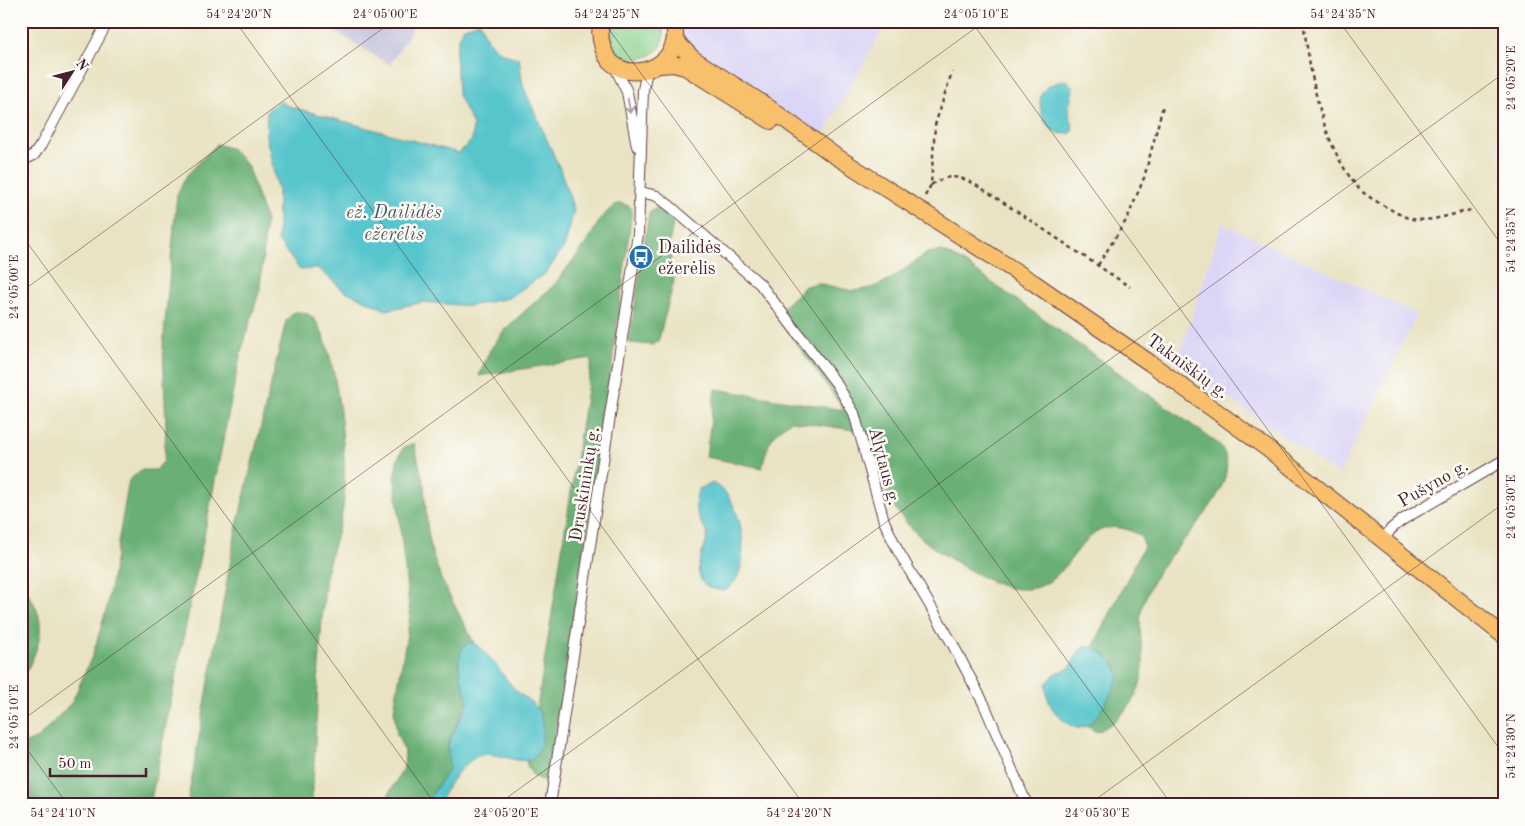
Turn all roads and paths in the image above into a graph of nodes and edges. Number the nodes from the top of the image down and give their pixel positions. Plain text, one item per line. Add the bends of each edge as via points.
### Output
1 (108, 21) edge
2 (673, 21) edge
3 (1303, 21) edge
4 (599, 23) edge
5 (675, 40) junction
6 (611, 62) junction
7 (654, 67) junction
8 (952, 72) dead end
9 (1163, 106) dead end
10 (831, 153) junction
11 (21, 161) edge
12 (640, 167) junction
13 (931, 185) junction
14 (640, 192) junction
15 (918, 209) junction
16 (1471, 210) dead end
17 (1098, 265) junction
18 (1130, 287) dead end
19 (1504, 460) edge
20 (1384, 539) junction
21 (1504, 636) edge
22 (550, 805) edge
23 (1027, 805) edge

1 - 11 street via 41,145 34,154
2 - 5 main road
3 - 16 path via 1314,91 1326,128 1360,191 1408,218 1430,220
4 - 6 main road via 600,39
5 - 7 main road via 670,54
5 - 10 main road via 692,58
6 - 7 main road via 635,72
6 -> 12 street via 622,77 627,92
7 - 10 main road via 673,64 685,68 758,115
7 - 12 street via 643,90
8 - 13 path via 935,125
9 - 17 path via 1144,178 1127,219
10 - 15 main road, Takniškių g.
12 - 14 street, Druskininkų g.
13 - 15 path
13 - 17 path via 942,178 962,177
14 - 22 street, Druskininkų g. via 638,234 626,318
14 - 23 street, Alytaus g. via 657,196 760,284 846,397 854,413 884,521 984,704
15 - 20 main road, Takniškių g. via 1150,363
17 - 18 path
19 - 20 street, Pušyno g. via 1402,520
20 - 21 main road, Takniškių g.

